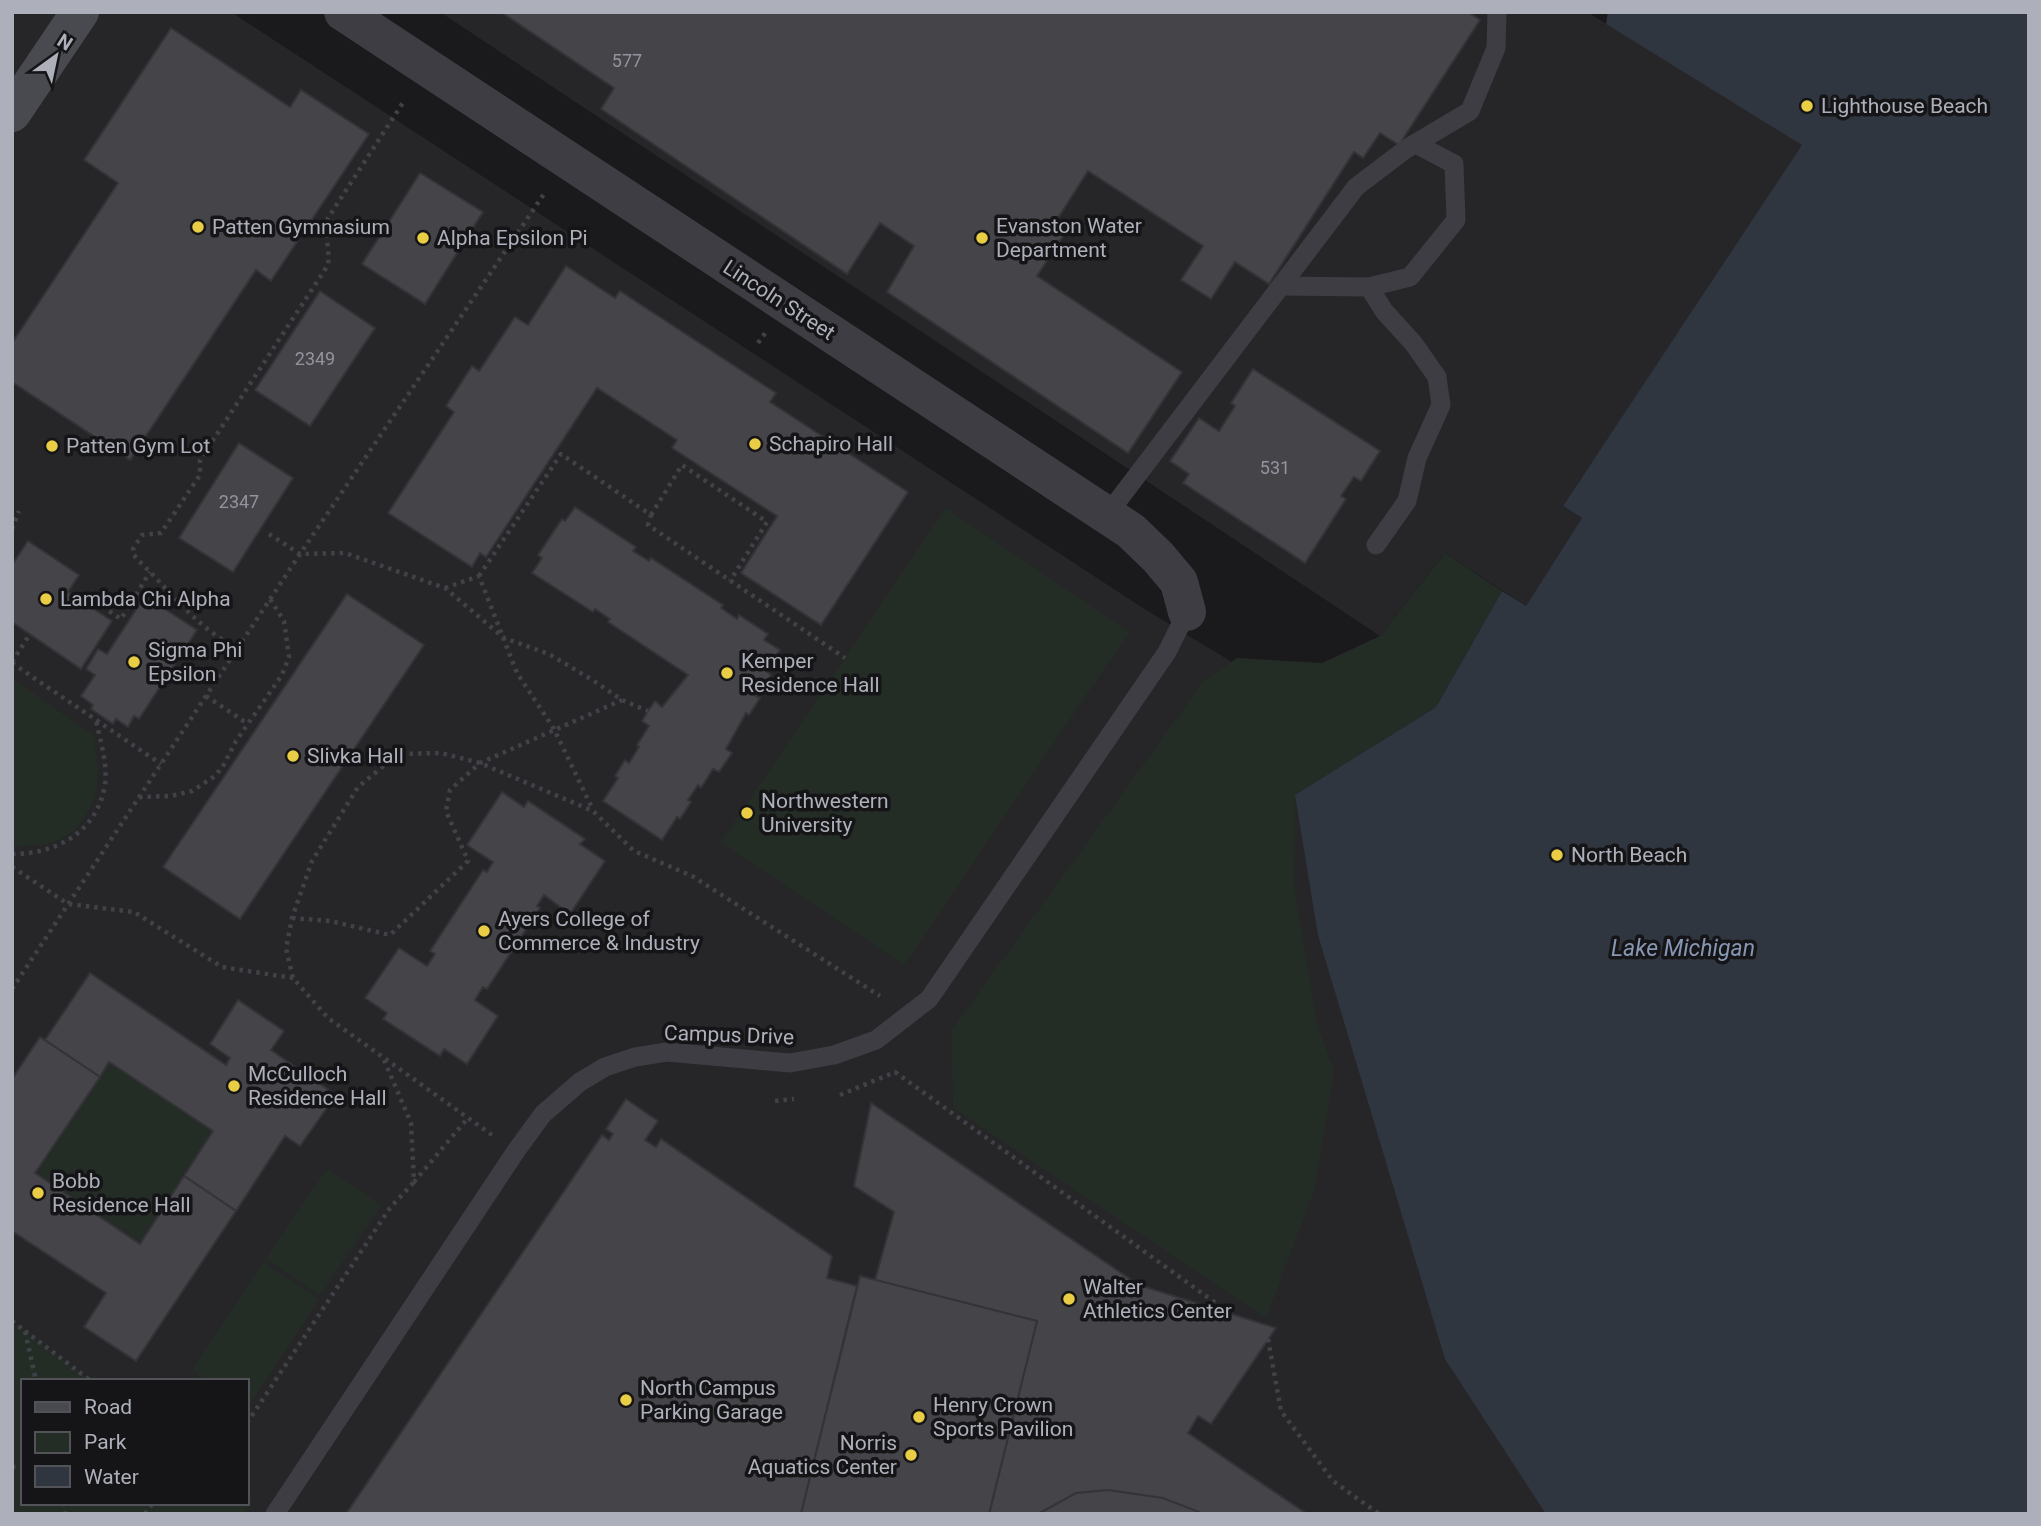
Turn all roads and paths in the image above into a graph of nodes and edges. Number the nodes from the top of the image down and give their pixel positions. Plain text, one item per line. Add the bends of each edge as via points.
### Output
1 (80, 12) edge
2 (343, 12) edge
3 (1497, 12) edge
4 (404, 102) dead end
5 (12, 113) edge
6 (1416, 144) junction
7 (544, 194) dead end
8 (1282, 286) junction
9 (1369, 287) junction
10 (19, 511) dead end
11 (651, 515) junction
12 (1107, 515) junction
13 (12, 530) edge
14 (270, 534) dead end
15 (1376, 545) dead end
16 (300, 554) junction
17 (150, 572) junction
18 (479, 576) junction
19 (730, 581) junction
20 (445, 588) junction
21 (270, 599) junction
22 (90, 607) dead end
23 (1187, 612) joint
24 (30, 634) dead end
25 (505, 638) junction
26 (237, 648) junction
27 (845, 658) dead end
28 (12, 663) edge
29 (206, 696) junction
30 (622, 701) junction
31 (648, 711) dead end
32 (96, 720) junction
33 (248, 724) junction
34 (554, 729) junction
35 (480, 763) junction
36 (161, 764) junction
37 (139, 797) junction
38 (593, 811) junction
39 (12, 854) edge
40 (12, 867) edge
41 (68, 904) junction
42 (292, 918) junction
43 (293, 978) junction
44 (12, 989) edge
45 (880, 996) dead end
46 (383, 1059) junction
47 (841, 1095) dead end
48 (794, 1098) dead end
49 (775, 1101) dead end
50 (467, 1119) junction
51 (492, 1135) dead end
52 (414, 1182) junction
53 (1231, 1314) dead end
54 (12, 1321) edge
55 (25, 1331) junction
56 (1268, 1339) dead end
57 (36, 1379) edge
58 (88, 1379) edge
59 (248, 1421) edge
60 (275, 1514) edge
61 (1379, 1514) edge

1 - 5 main road
2 - 12 street, Lincoln Street
3 - 6 lane via 1496,48 1470,111
4 - 17 path via 328,218 328,265 200,460 200,475 161,533 142,535 133,549
6 - 8 lane via 1356,187
6 - 9 lane via 1454,164 1456,220 1410,278
7 - 16 path
8 - 9 lane
8 - 12 lane
9 - 15 lane via 1437,377 1441,405 1417,458 1407,501
10 - 13 path
11 - 18 path via 561,454
11 - 19 path via 648,524
11 - 19 path via 682,466 768,522
12 - 23 street, Lincoln Street via 1158,557 1179,582
14 - 16 path
16 - 20 path via 345,553
16 - 21 path
17 - 22 path via 121,619 94,601
17 - 26 path via 214,636
18 - 20 path
18 - 25 path
19 - 27 path
20 - 25 path
21 - 26 path
21 - 33 path via 284,621 289,657
23 - 60 lane, Campus Drive via 1167,652 929,999 876,1040 834,1055 790,1063 667,1052 635,1057 580,1082 544,1114
24 - 28 path
25 - 30 path via 549,654
25 - 34 path via 517,673
26 - 29 path
28 - 32 path
29 - 33 path
29 - 36 path
30 - 31 path
30 - 34 path
32 - 36 path
32 - 39 path via 105,785 94,813 79,834 50,849
33 - 37 path via 215,776 192,791
34 - 35 path
34 - 38 path
35 - 38 path
35 - 42 path via 441,753 398,754 388,762 358,788 312,861
35 - 42 path via 450,790 446,811 468,861 390,935 330,920
36 - 37 path
37 - 41 path
38 - 45 path via 634,851 692,876
40 - 41 path
41 - 43 path via 134,912 222,967
41 - 44 path
42 - 43 path via 286,949
43 - 46 path via 328,1018
46 - 50 path
46 - 52 path via 411,1123
47 - 53 path via 895,1072
48 - 49 path
50 - 51 path
50 - 52 path
52 - 59 path via 390,1208
54 - 55 path
55 - 57 path
55 - 58 path
56 - 61 path via 1281,1411 1333,1481

